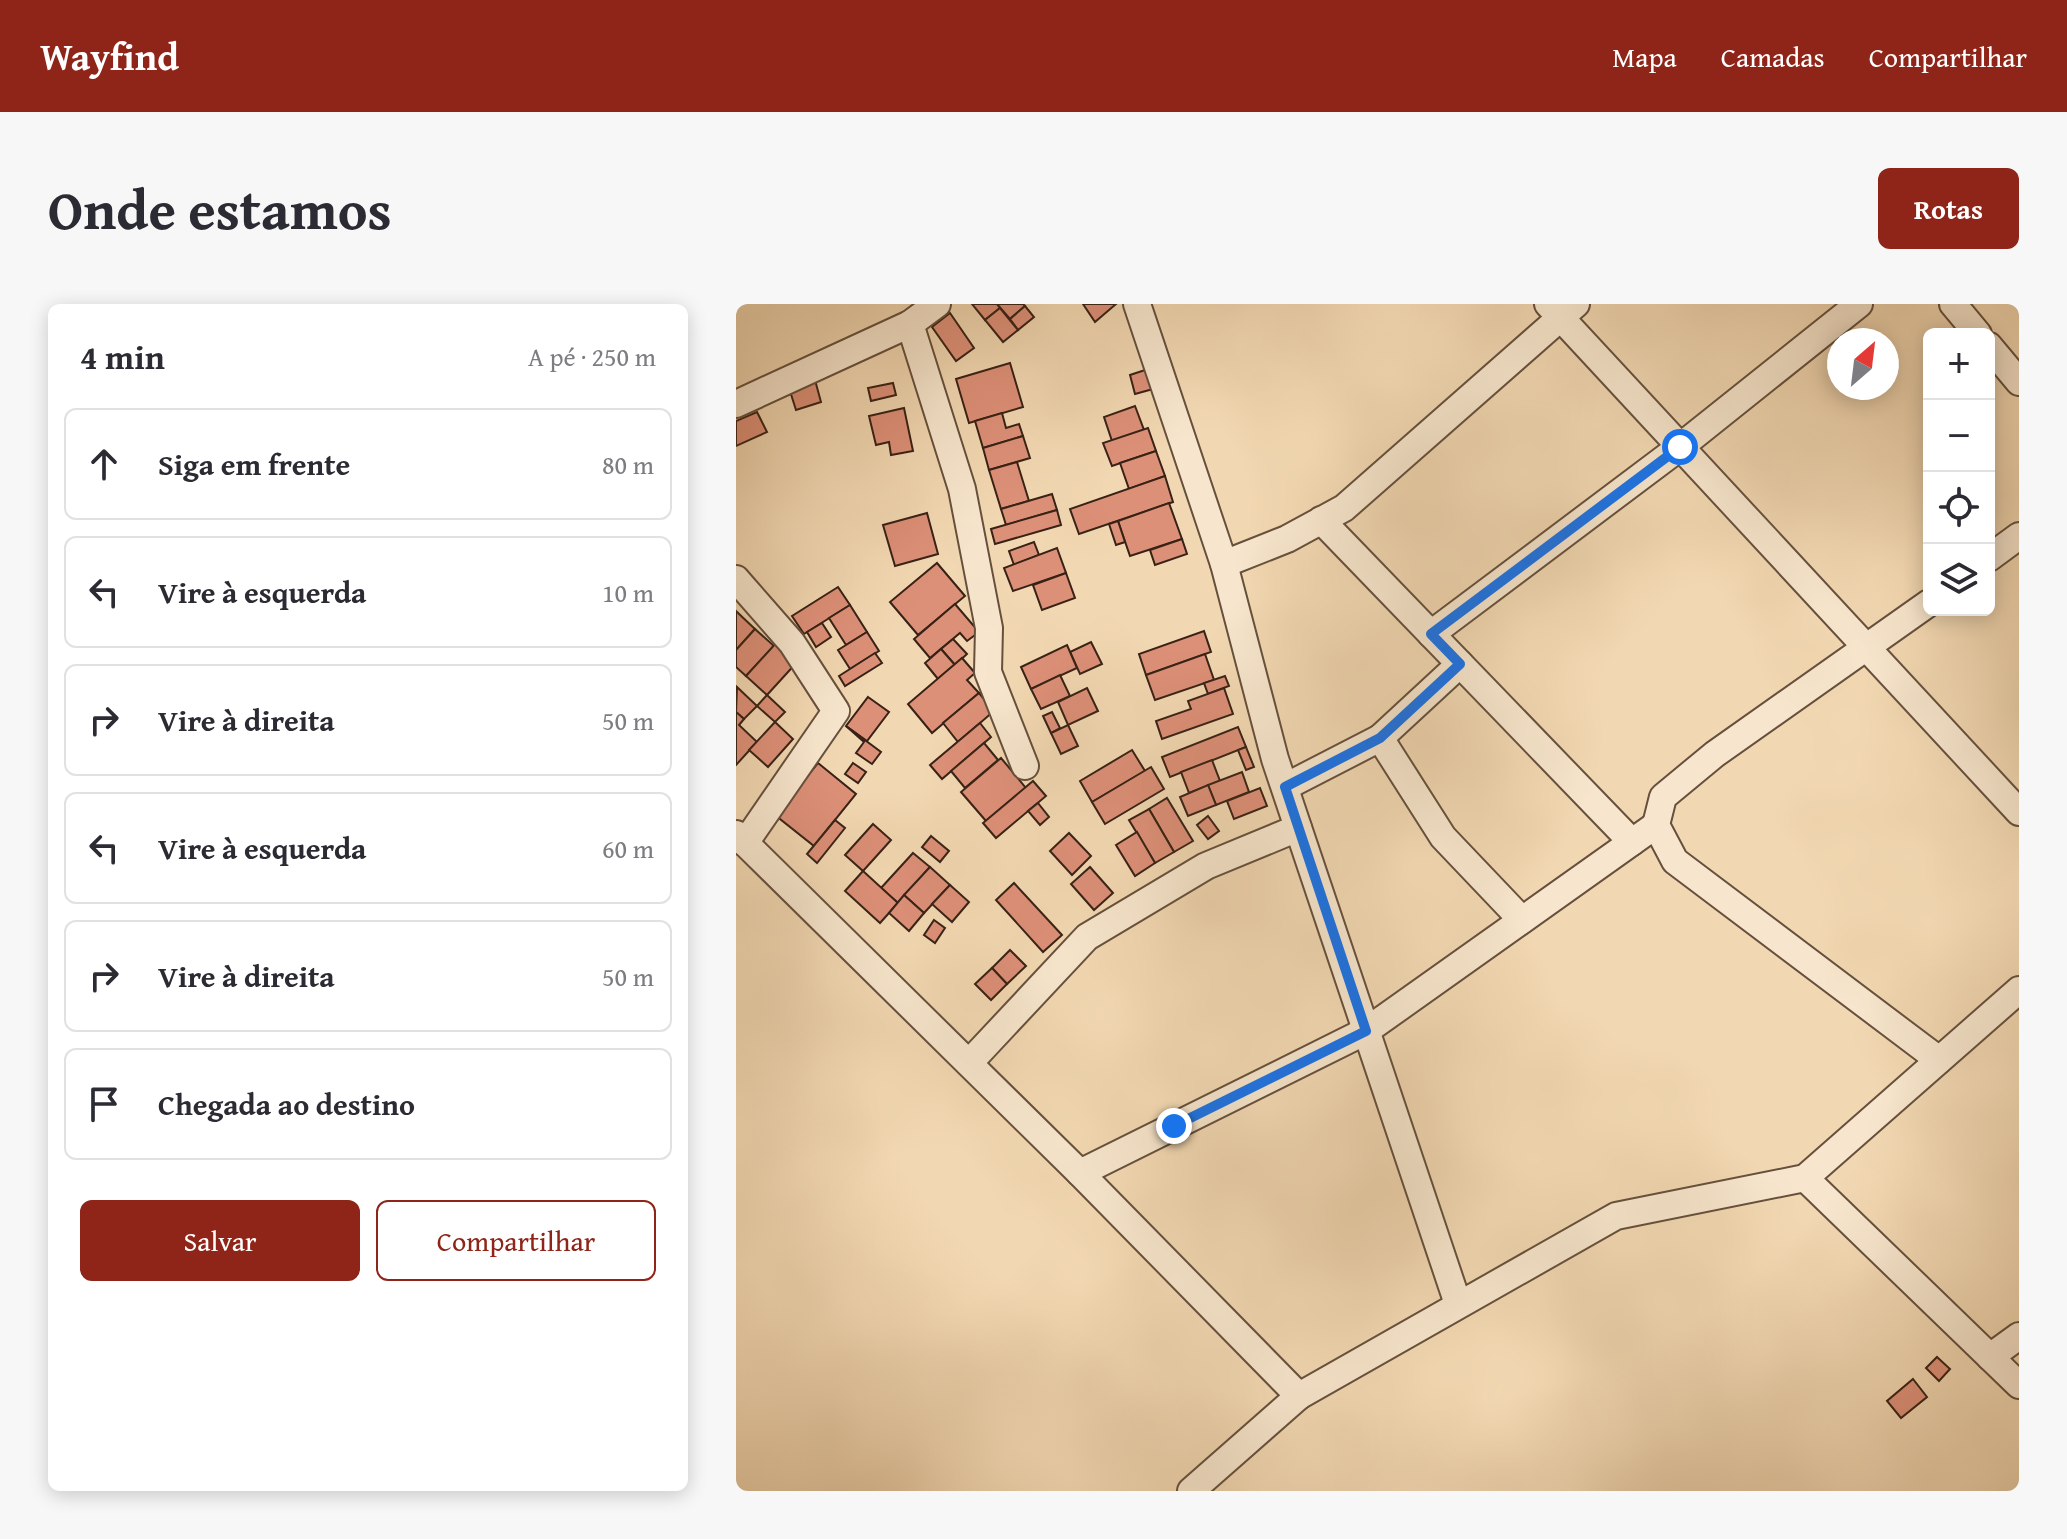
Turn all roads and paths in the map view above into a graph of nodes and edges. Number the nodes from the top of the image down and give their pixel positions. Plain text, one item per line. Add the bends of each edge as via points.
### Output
1 (937, 304) edge
2 (1137, 304) edge
3 (1859, 304) edge
4 (1953, 304) edge
5 (1561, 308) edge
6 (910, 324) junction
7 (1973, 328) edge
8 (1995, 353) edge
9 (2019, 382) edge
10 (736, 404) edge
11 (1680, 447) junction
12 (1321, 520) junction
13 (2019, 536) edge
14 (1995, 554) edge
15 (1224, 564) junction
16 (736, 579) edge
17 (1923, 608) edge
18 (1431, 634) junction
19 (1868, 649) junction
20 (1460, 664) junction
21 (1380, 738) junction
22 (1025, 766) dead end
23 (1285, 787) junction
24 (2019, 812) edge
25 (1656, 825) junction
26 (1298, 828) junction
27 (741, 839) edge
28 (1632, 842) junction
29 (1522, 920) junction
30 (2019, 990) edge
31 (1366, 1031) junction
32 (1939, 1060) junction
33 (969, 1063) junction
34 (1080, 1173) junction
35 (1805, 1178) junction
36 (1458, 1304) junction
37 (2019, 1336) edge
38 (1990, 1357) junction
39 (2019, 1385) edge
40 (1299, 1396) junction
41 (1191, 1491) edge

1 - 6 street
2 - 15 street
3 - 11 street
4 - 7 street
5 - 11 street
5 - 12 street via 1344,508
6 - 10 street
6 - 22 street via 962,489 989,628 988,672
8 - 9 street
11 - 18 street
11 - 19 street
12 - 15 street
12 - 18 street
13 - 14 street
15 - 23 street
16 - 27 street via 792,643 836,711
17 - 19 street
18 - 20 street
19 - 24 street
19 - 25 street via 1715,754 1663,797
20 - 21 street
20 - 28 street
21 - 23 street
21 - 29 street via 1443,837
23 - 26 street
25 - 28 street
25 - 32 street via 1675,861
26 - 31 street
26 - 33 street via 1206,866 1087,937
27 - 33 street
28 - 29 street
29 - 31 street
30 - 32 street
31 - 34 street
31 - 36 street
32 - 35 street
33 - 34 street
34 - 40 street
35 - 36 street via 1616,1216
35 - 38 street
36 - 40 street
37 - 38 street
38 - 39 street
40 - 41 street

